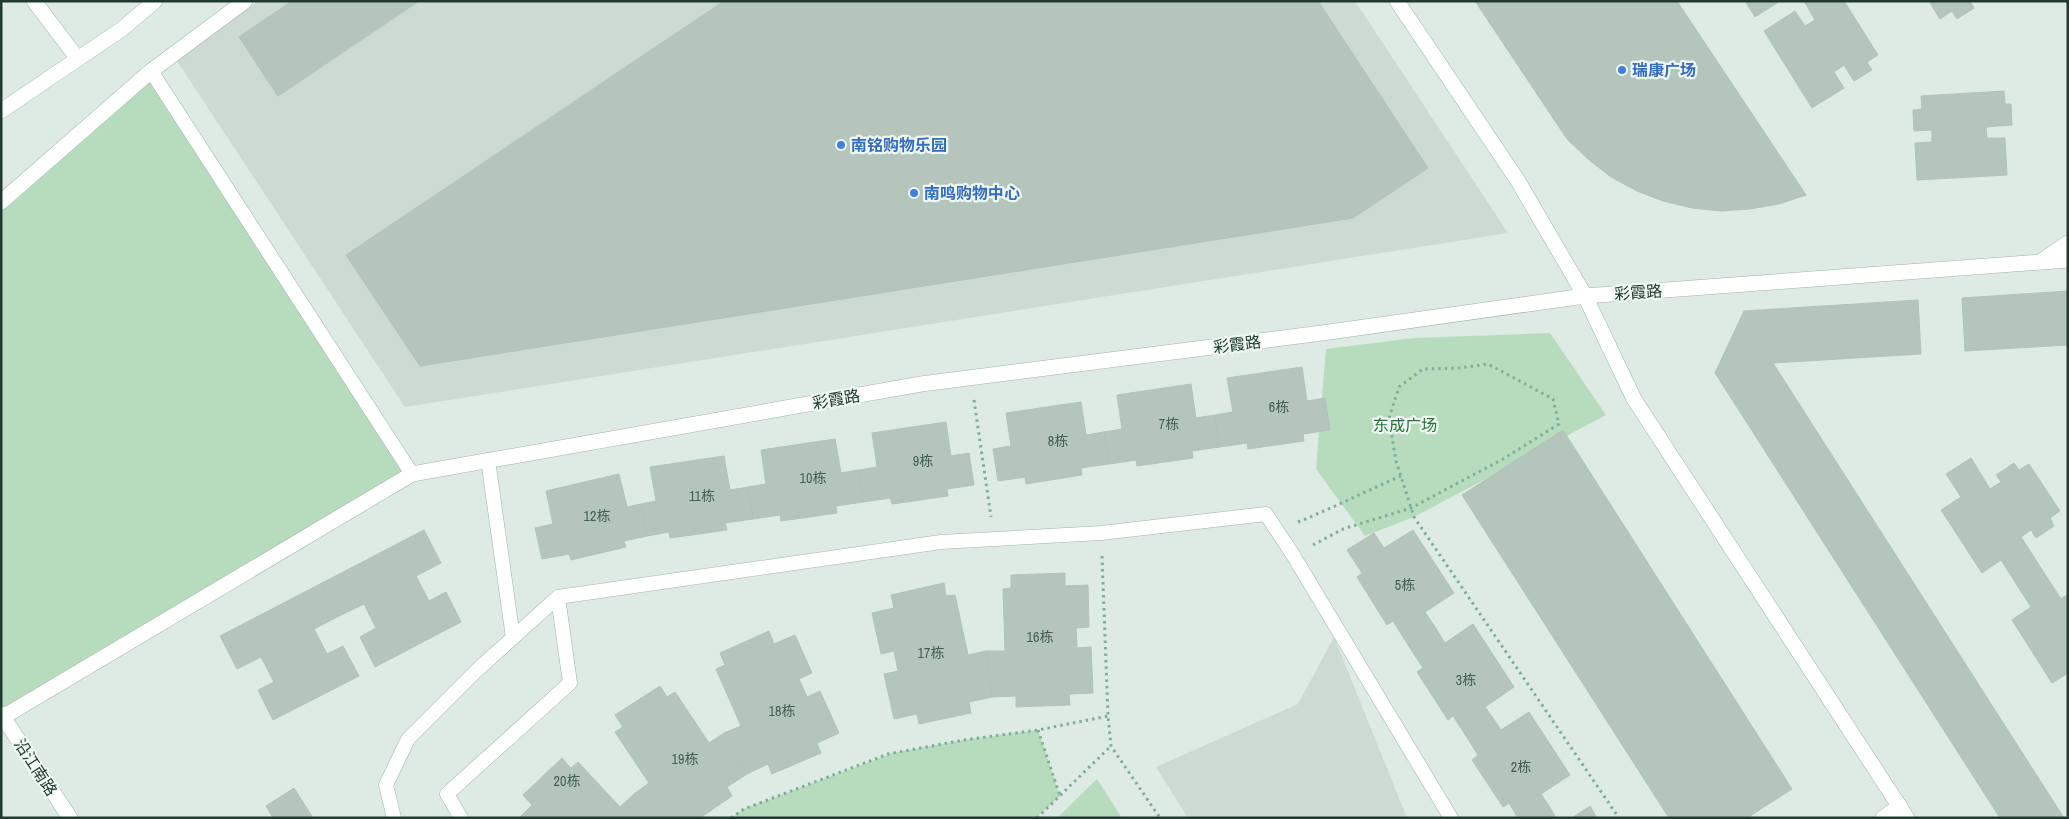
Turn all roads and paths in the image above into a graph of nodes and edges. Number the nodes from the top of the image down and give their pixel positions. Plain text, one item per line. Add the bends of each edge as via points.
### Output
1 (34, 1) edge
2 (155, 1) edge
3 (245, 1) edge
4 (1397, 1) edge
5 (78, 59) junction
6 (151, 71) junction
7 (1, 111) edge
8 (1, 202) edge
9 (2068, 243) edge
10 (2068, 260) edge
11 (2040, 262) junction
12 (1585, 296) junction
13 (970, 377) junction
14 (488, 460) junction
15 (412, 474) junction
16 (1401, 476) junction
17 (1411, 508) junction
18 (1276, 530) junction
19 (1101, 533) junction
20 (994, 540) junction
21 (1293, 555) junction
22 (558, 597) junction
23 (513, 638) junction
24 (2, 715) edge
25 (1108, 716) junction
26 (1038, 730) junction
27 (1111, 746) junction
28 (1060, 796) junction
29 (1903, 812) edge
30 (70, 818) edge
31 (394, 818) edge
32 (461, 818) edge
33 (731, 818) edge
34 (1038, 818) edge
35 (1160, 818) edge
36 (1451, 818) edge
37 (1619, 818) edge
38 (1883, 818) edge

1 - 5 street
2 - 5 street via 122,29
3 - 6 street
4 - 12 street via 1518,181
5 - 7 street
6 - 8 street
6 - 15 lane
9 - 11 street
10 - 11 street, 彩霞路
11 - 12 street, 彩霞路
12 - 13 street, 彩霞路
12 - 29 street via 1634,399
13 - 14 street, 彩霞路
13 - 20 path
14 - 15 street, 彩霞路
14 - 23 lane
15 - 24 street
16 - 17 path
16 - 17 path via 1389,418 1400,387 1423,369 1488,364 1552,399 1559,424 1503,459
16 - 18 path
17 - 21 path via 1343,529
17 - 37 path via 1414,517
18 - 19 lane via 1266,514
18 - 21 lane
19 - 20 lane
19 - 25 path
20 - 22 lane via 941,542
21 - 36 lane
22 - 23 lane
22 - 32 lane via 570,682 447,794
23 - 31 lane via 408,739 386,785
24 - 30 street, 沿江南路
25 - 26 path
25 - 27 path
26 - 28 path
26 - 33 path via 888,754 744,810
27 - 28 path
27 - 35 path
28 - 34 path
29 - 38 street

